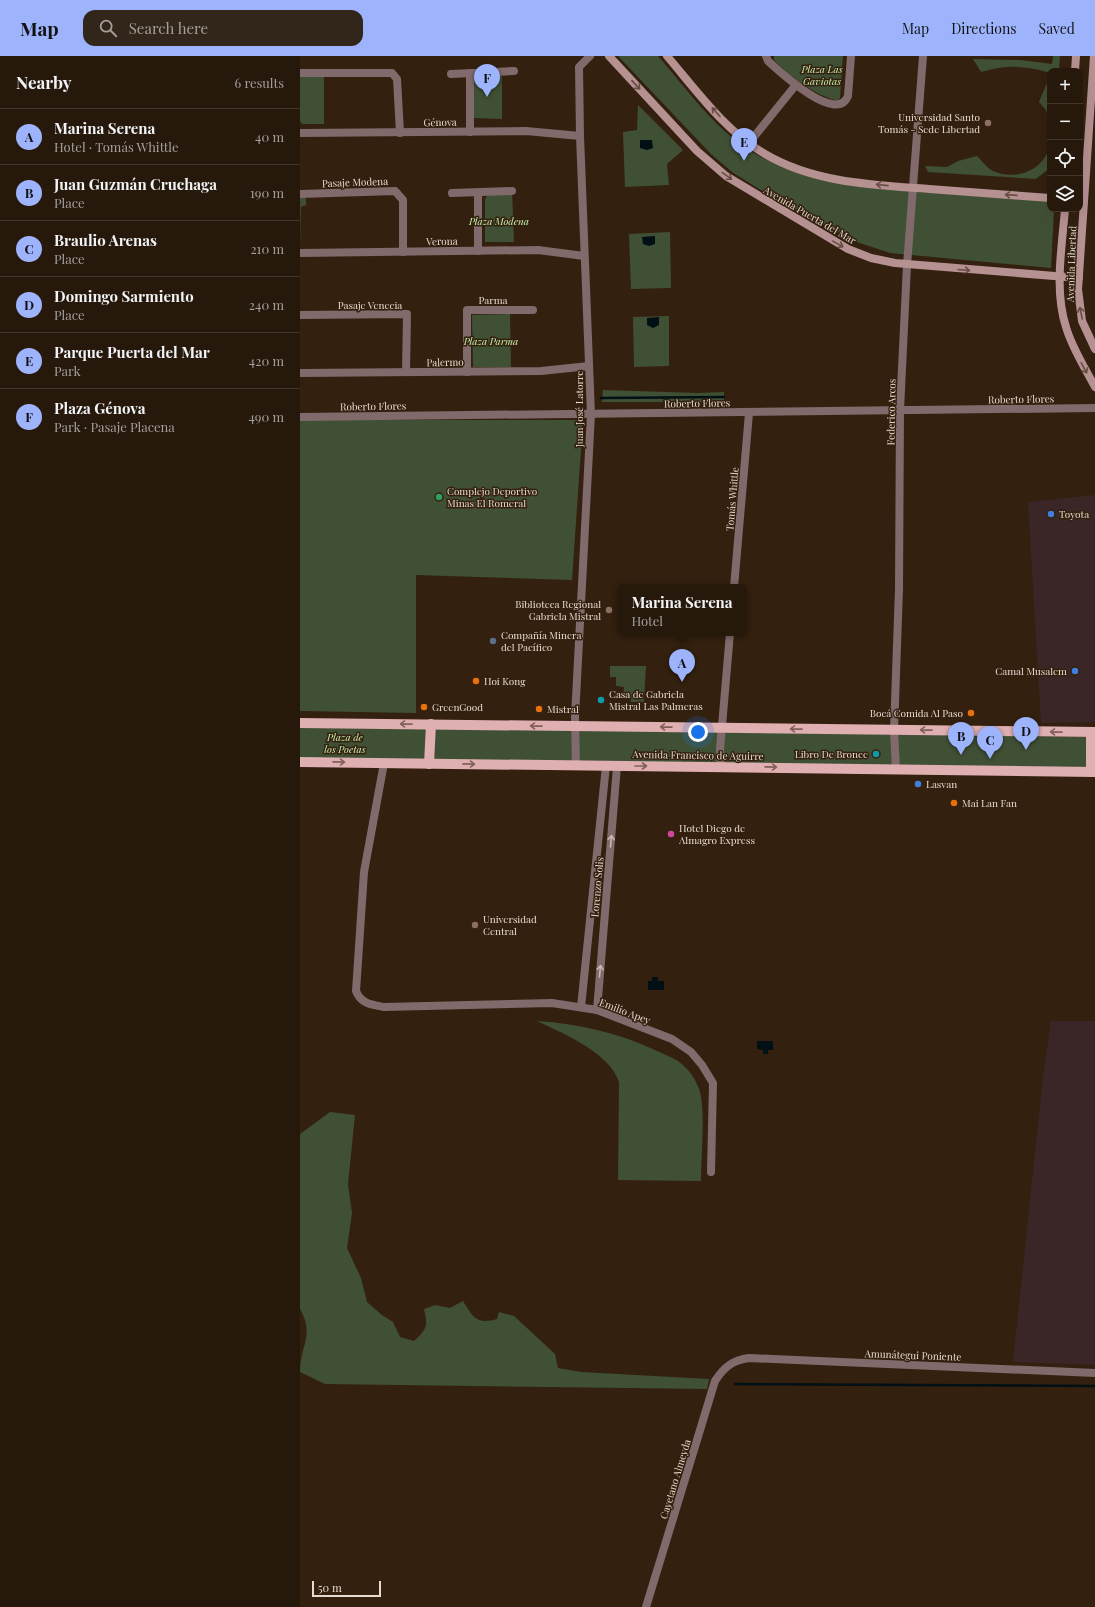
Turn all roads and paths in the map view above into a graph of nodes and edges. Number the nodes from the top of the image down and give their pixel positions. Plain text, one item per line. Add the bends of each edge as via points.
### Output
1 (590, 56) edge
2 (609, 56) edge
3 (666, 56) edge
4 (766, 56) edge
5 (851, 56) edge
6 (923, 56) edge
7 (1076, 56) edge
8 (1094, 56) edge
9 (1075, 68) edge
10 (514, 71) dead end
11 (300, 73) edge
12 (470, 73) junction
13 (451, 74) dead end
14 (795, 86) junction
15 (470, 132) junction
16 (300, 133) edge
17 (400, 133) junction
18 (580, 136) junction
19 (750, 143) junction
20 (914, 188) junction
21 (1083, 188) edge
22 (512, 191) dead end
23 (452, 193) dead end
24 (478, 193) junction
25 (300, 194) edge
26 (1047, 198) edge
27 (1065, 212) edge
28 (1082, 212) edge
29 (478, 251) junction
30 (403, 252) junction
31 (300, 254) edge
32 (584, 256) junction
33 (907, 265) junction
34 (1061, 277) junction
35 (1079, 278) junction
36 (533, 310) dead end
37 (300, 316) edge
38 (1095, 349) edge
39 (589, 366) junction
40 (406, 372) junction
41 (467, 372) junction
42 (300, 373) edge
43 (1095, 387) edge
44 (1095, 408) edge
45 (900, 410) junction
46 (749, 413) junction
47 (591, 414) junction
48 (300, 417) edge
49 (734, 584) edge
50 (730, 636) edge
51 (300, 723) edge
52 (431, 724) junction
53 (575, 726) junction
54 (722, 728) junction
55 (894, 730) junction
56 (1093, 732) edge
57 (300, 762) edge
58 (384, 763) junction
59 (429, 764) junction
60 (576, 766) junction
61 (606, 766) junction
62 (617, 766) junction
63 (721, 766) junction
64 (896, 770) junction
65 (1093, 772) edge
66 (581, 1007) junction
67 (597, 1010) junction
68 (712, 1172) dead end
69 (731, 1362) joint
70 (1095, 1373) edge
71 (646, 1607) edge

1 - 18 street, Juan José Latorre via 579,67
2 -> 33 street, Avenida Puerta del Mar via 697,151 726,176 848,249 883,261
19 -> 3 street via 728,126
4 - 14 street via 768,61
5 - 14 street via 848,96 843,103 820,100
6 - 20 street, Federico Arcos
7 - 9 street
8 - 21 street, Avenida Libertad
10 - 12 street
11 - 17 street via 392,73 398,81
12 - 13 street
12 - 15 street
14 - 19 street
15 - 17 street, Génova
15 - 18 street, Génova via 526,131
16 - 17 street, Génova
18 - 32 street, Juan José Latorre
20 -> 19 street via 812,174 764,154
26 -> 20 street
20 - 33 street, Federico Arcos
22 - 24 street
23 - 24 street
24 - 29 street
25 - 30 street, Pasaje Modena via 395,191 403,200
27 - 34 street, Avenida Libertad
28 - 35 street, Avenida Libertad
29 - 30 street, Verona
29 - 32 street, Verona via 538,250
30 - 31 street, Verona
32 - 39 street, Juan José Latorre
33 -> 34 street, Avenida Puerta del Mar
33 - 45 street, Federico Arcos
34 - 35 street, Avenida Puerta del Mar
34 -> 43 street, Avenida Libertad via 1060,301 1065,326
38 -> 35 street, Avenida Libertad via 1086,332 1080,310
36 - 41 street, Parma via 467,310
37 - 40 street, Pasaje Venecia via 407,314
39 - 41 street, Palermo via 542,371
39 - 47 street, Juan José Latorre
40 - 41 street, Palermo
40 - 42 street, Palermo
44 - 45 street, Roberto Flores
45 - 46 street, Roberto Flores
45 - 55 street, Federico Arcos via 899,589
46 - 47 street, Roberto Flores
46 - 49 street, Tomás Whittle
47 - 48 street, Roberto Flores
47 - 53 street, Juan José Latorre
50 - 54 street
52 -> 51 main road
53 -> 52 main road
52 - 59 main road
54 -> 53 main road
53 - 60 street, Juan José Latorre
55 -> 54 main road
54 - 63 street
56 -> 55 main road
55 - 64 street, Federico Arcos
56 - 65 main road
57 -> 58 main road, Avenida Francisco de Aguirre
58 - 59 main road, Avenida Francisco de Aguirre
58 - 66 street, Emilio Apey via 364,872 356,991 358,997 384,1007 552,1003
59 -> 60 main road, Avenida Francisco de Aguirre
60 - 61 main road, Avenida Francisco de Aguirre
61 - 62 main road, Avenida Francisco de Aguirre
61 - 66 street, Lorenzo Solis
62 -> 63 main road, Avenida Francisco de Aguirre
67 -> 62 street, Lorenzo Solis
63 -> 64 main road, Avenida Francisco de Aguirre
64 - 65 main road, Avenida Francisco de Aguirre
66 - 67 street, Emilio Apey
67 - 68 street, Emilio Apey via 672,1040 690,1052 702,1065 713,1083
69 - 70 street, Amunátegui Poniente via 749,1358
69 - 71 street, Cayetano Almeyda via 715,1381

